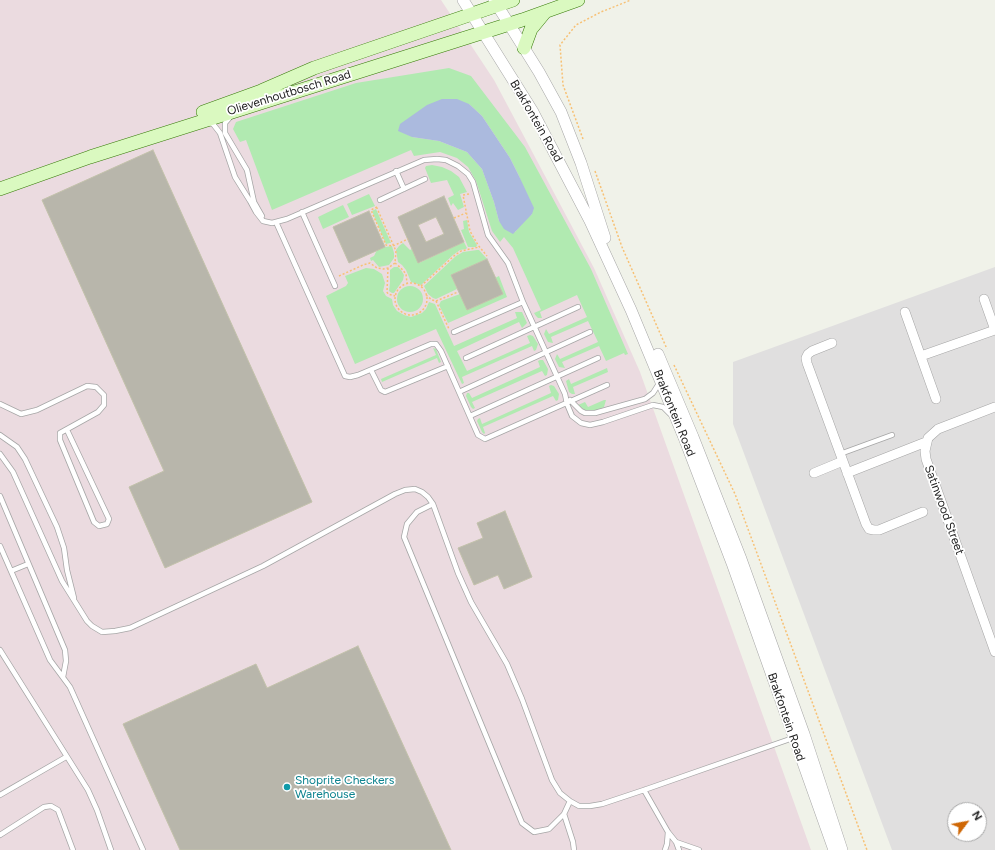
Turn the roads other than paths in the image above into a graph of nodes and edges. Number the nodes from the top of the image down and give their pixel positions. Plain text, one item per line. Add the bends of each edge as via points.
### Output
1 (463, 0) edge
2 (513, 0) edge
3 (578, 0) edge
4 (495, 3) edge
5 (547, 11) junction
6 (472, 14) junction
7 (509, 24) junction
8 (484, 32) junction
9 (524, 48) junction
10 (243, 108) junction
11 (200, 121) junction
12 (396, 171) junction
13 (426, 179) dead end
14 (0, 180) edge
15 (0, 188) edge
16 (404, 189) junction
17 (380, 200) road end
18 (302, 212) junction
19 (267, 221) junction
20 (276, 222) junction
21 (335, 286) dead end
22 (984, 299) dead end
23 (523, 302) junction
24 (578, 308) dead end
25 (905, 312) dead end
26 (534, 327) junction
27 (995, 330) edge
28 (454, 332) road end
29 (590, 332) dead end
30 (832, 343) dead end
31 (546, 352) junction
32 (921, 356) junction
33 (466, 358) dead end
34 (598, 358) dead end
35 (448, 366) junction
36 (371, 370) junction
37 (558, 377) junction
38 (661, 380) junction
39 (606, 385) dead end
40 (459, 392) junction
41 (936, 399) dead end
42 (569, 403) junction
43 (0, 404) edge
44 (995, 407) edge
45 (470, 416) junction
46 (67, 430) junction
47 (0, 435) edge
48 (892, 435) dead end
49 (685, 440) junction
50 (926, 442) junction
51 (0, 454) edge
52 (842, 457) junction
53 (814, 473) dead end
54 (847, 473) junction
55 (0, 496) edge
56 (433, 504) junction
57 (923, 512) dead end
58 (0, 546) edge
59 (28, 564) junction
60 (11, 571) junction
61 (75, 604) junction
62 (771, 643) junction
63 (0, 650) edge
64 (995, 652) edge
65 (63, 677) junction
66 (793, 738) junction
67 (66, 757) junction
68 (644, 790) junction
69 (0, 795) edge
70 (570, 802) junction
71 (564, 814) junction
72 (668, 832) junction
73 (0, 835) edge
74 (676, 842) junction
75 (74, 850) edge
76 (110, 850) edge
77 (143, 850) edge
78 (574, 850) edge
79 (665, 850) edge
80 (679, 850) edge
81 (699, 850) edge
82 (834, 850) edge
83 (842, 850) edge

1 - 6 street, Brakfontein Road
2 - 4 main road, Olievenhoutbosch Road
3 - 5 main road, Olievenhoutbosch Road
4 - 6 main road, Olievenhoutbosch Road
4 - 7 street, Brakfontein Road
5 - 7 main road, Olievenhoutbosch Road
5 - 9 main road via 531,30
6 - 8 street, Brakfontein Road
6 - 14 main road, Olievenhoutbosch Road via 314,68 250,95
7 - 8 main road, Olievenhoutbosch Road
7 - 9 street, Brakfontein Road
8 - 10 main road, Olievenhoutbosch Road
8 - 38 street, Brakfontein Road via 533,112 572,186
9 - 62 street, Brakfontein Road via 549,89 567,126 609,249 668,376
10 - 11 main road, Olievenhoutbosch Road
10 - 19 lane via 225,123 225,133 247,170 254,202
11 - 15 main road, Olievenhoutbosch Road
11 - 19 lane via 213,124 220,133 237,181 258,216
12 - 16 lane
12 - 18 lane
12 - 23 lane via 433,159 450,162 465,171 475,188 488,236 508,263
13 - 16 lane
16 - 17 lane
18 - 20 lane
18 - 21 lane
19 - 20 lane
20 - 36 lane via 343,373 350,377
22 - 27 street
23 - 26 lane
23 - 28 lane
24 - 26 lane
25 - 32 street
26 - 31 lane
26 - 33 lane
27 - 32 street
29 - 31 lane
30 - 52 street via 812,351 806,358
31 - 37 lane
31 - 40 lane
32 - 41 street
34 - 37 lane
35 - 36 lane via 386,392 381,390
35 - 36 lane via 440,347 434,344
35 - 40 lane
37 - 42 lane
37 - 45 lane
38 - 42 lane via 653,393 644,399 595,413 585,413
38 - 49 street, Brakfontein Road
39 - 42 lane
40 - 45 lane
42 - 45 lane via 485,439 478,435
42 - 49 lane via 572,416 581,423 590,425 658,405 666,410
43 - 46 lane via 21,414 37,410 87,386 96,387 104,395 104,405 98,412
44 - 50 street via 938,429
46 - 46 lane via 60,433 60,440 94,522 99,526 107,524 109,519
47 - 61 lane via 17,447 25,458 57,527 63,543
48 - 52 lane
49 - 66 street, Brakfontein Road via 735,570
50 - 54 street
50 - 64 street, Satinwood Street via 926,459
51 - 61 lane via 12,472 52,562
52 - 53 street
52 - 54 street
54 - 57 street via 869,528 879,530
55 - 59 lane
56 - 61 lane via 428,497 415,489 395,494 263,566 122,630 102,632 92,626
56 - 70 lane via 471,602 507,664 552,780 560,794
56 - 71 lane via 417,512 407,524 404,537 519,816 522,823 534,832 550,829
58 - 60 lane
59 - 60 lane
59 - 65 lane via 64,650 66,661
60 - 65 lane via 50,660
62 - 66 street via 769,652 796,728
62 - 83 street, Brakfontein Road
63 - 67 lane
65 - 77 lane via 70,687
66 - 68 lane
66 - 82 street, Brakfontein Road
67 - 69 lane
67 - 76 lane via 88,790
68 - 70 lane via 590,806 579,806
68 - 72 lane
70 - 71 lane
71 - 78 lane
72 - 74 lane
72 - 79 lane
73 - 75 lane via 44,807 51,806 58,810
74 - 80 lane
74 - 81 lane

